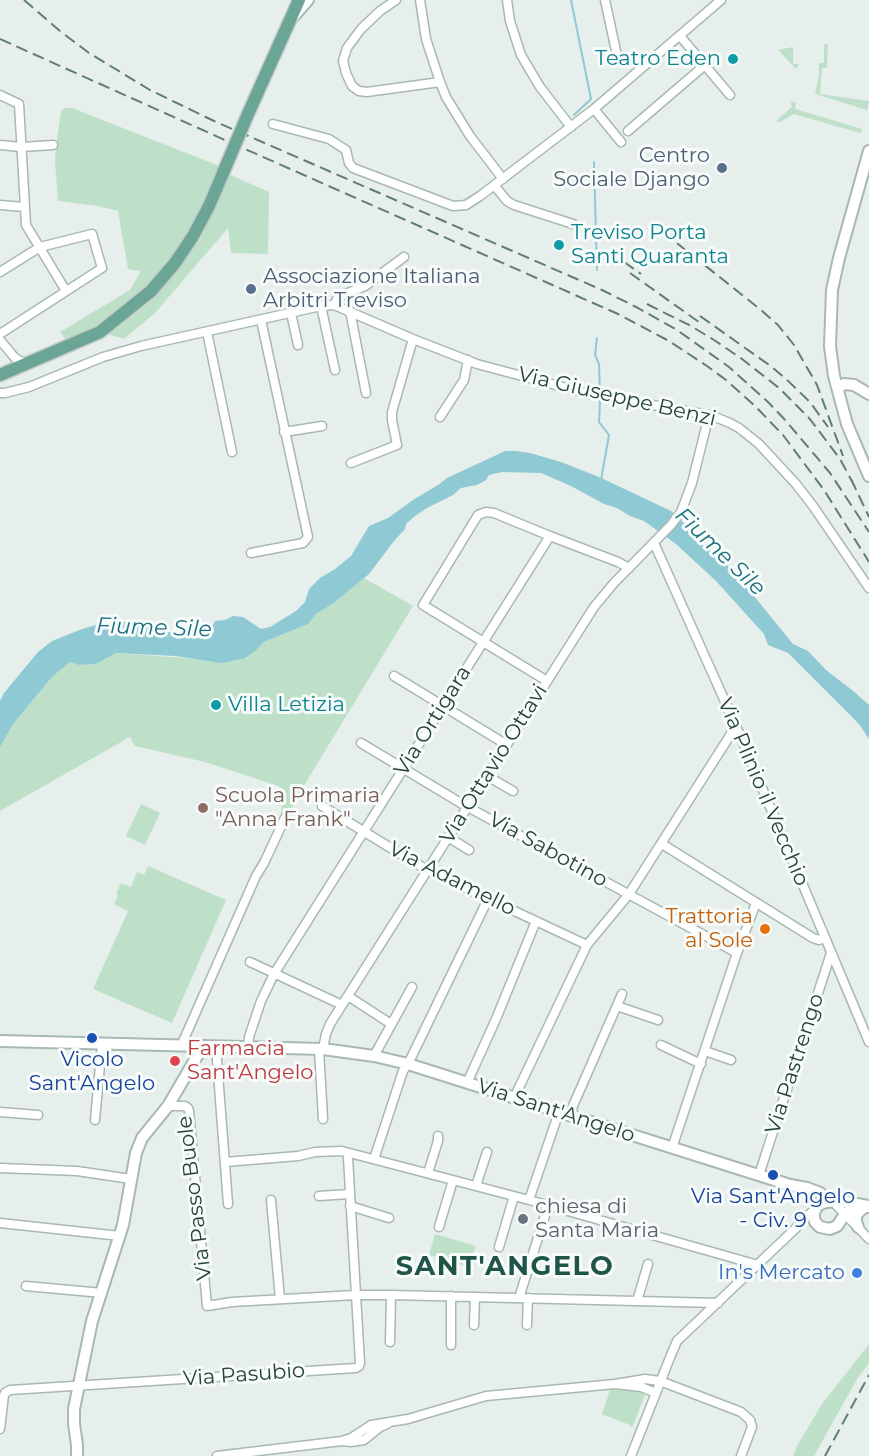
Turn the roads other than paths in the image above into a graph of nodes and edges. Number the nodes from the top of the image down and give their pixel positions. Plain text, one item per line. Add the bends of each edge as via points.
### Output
1 (299, 0) edge
2 (308, 0) edge
3 (396, 0) edge
4 (420, 0) edge
5 (507, 0) edge
6 (605, 0) edge
7 (721, 0) edge
8 (290, 21) junction
9 (680, 36) junction
10 (616, 51) dead end
11 (705, 65) junction
12 (440, 82) junction
13 (0, 95) edge
14 (730, 95) dead end
15 (594, 109) junction
16 (273, 124) dead end
17 (571, 127) junction
18 (628, 131) dead end
19 (621, 142) dead end
20 (0, 145) edge
21 (53, 145) dead end
22 (21, 147) junction
23 (869, 151) edge
24 (503, 179) junction
25 (494, 185) junction
26 (0, 205) edge
27 (24, 207) junction
28 (573, 224) dead end
29 (40, 247) junction
30 (404, 257) dead end
31 (0, 272) edge
32 (66, 291) junction
33 (334, 305) junction
34 (321, 306) junction
35 (350, 311) junction
36 (291, 313) junction
37 (261, 320) junction
38 (207, 332) junction
39 (0, 334) edge
40 (413, 339) junction
41 (0, 340) edge
42 (298, 345) dead end
43 (468, 360) junction
44 (31, 363) junction
45 (335, 370) dead end
46 (0, 375) edge
47 (838, 388) junction
48 (366, 393) dead end
49 (2, 394) edge
50 (869, 394) edge
51 (708, 415) junction
52 (440, 417) dead end
53 (322, 426) dead end
54 (284, 432) junction
55 (232, 452) dead end
56 (351, 463) dead end
57 (869, 476) edge
58 (550, 536) junction
59 (657, 540) junction
60 (251, 553) dead end
61 (629, 568) junction
62 (869, 588) edge
63 (483, 642) junction
64 (394, 676) dead end
65 (547, 681) junction
66 (442, 707) junction
67 (736, 726) junction
68 (361, 743) dead end
69 (507, 745) junction
70 (403, 770) junction
71 (487, 776) junction
72 (513, 791) dead end
73 (322, 806) dead end
74 (467, 807) junction
75 (285, 818) dead end
76 (363, 832) junction
77 (448, 837) junction
78 (662, 844) junction
79 (469, 850) dead end
80 (427, 870) junction
81 (629, 894) junction
82 (488, 899) junction
83 (756, 903) junction
84 (536, 921) junction
85 (824, 938) junction
86 (587, 945) junction
87 (737, 953) junction
88 (831, 953) junction
89 (250, 962) dead end
90 (274, 974) junction
91 (412, 987) dead end
92 (622, 994) dead end
93 (348, 996) junction
94 (342, 1005) junction
95 (617, 1006) junction
96 (658, 1020) dead end
97 (391, 1024) junction
98 (0, 1042) edge
99 (869, 1042) edge
100 (102, 1044) junction
101 (661, 1045) dead end
102 (181, 1046) junction
103 (203, 1047) junction
104 (216, 1047) junction
105 (248, 1048) junction
106 (321, 1049) junction
107 (705, 1052) junction
108 (374, 1056) junction
109 (731, 1060) dead end
110 (408, 1064) junction
111 (700, 1064) junction
112 (467, 1083) junction
113 (514, 1098) junction
114 (168, 1106) junction
115 (0, 1112) edge
116 (38, 1114) dead end
117 (564, 1114) junction
118 (323, 1119) dead end
119 (94, 1120) dead end
120 (438, 1136) dead end
121 (672, 1148) junction
122 (487, 1152) dead end
123 (349, 1153) junction
124 (374, 1159) junction
125 (225, 1162) junction
126 (0, 1168) edge
127 (428, 1173) junction
128 (759, 1175) junction
129 (131, 1179) junction
130 (453, 1180) junction
131 (790, 1185) junction
132 (476, 1186) junction
133 (349, 1194) junction
134 (319, 1196) dead end
135 (514, 1196) junction
136 (271, 1200) dead end
137 (529, 1200) junction
138 (228, 1204) dead end
139 (350, 1206) junction
140 (548, 1206) junction
141 (868, 1207) edge
142 (816, 1209) junction
143 (836, 1212) junction
144 (389, 1218) dead end
145 (0, 1223) edge
146 (819, 1226) junction
147 (439, 1227) dead end
148 (796, 1228) junction
149 (863, 1233) edge
150 (120, 1236) junction
151 (498, 1247) dead end
152 (648, 1264) dead end
153 (758, 1265) junction
154 (26, 1286) dead end
155 (102, 1293) junction
156 (355, 1295) junction
157 (391, 1295) junction
158 (451, 1296) junction
159 (475, 1297) junction
160 (523, 1298) junction
161 (280, 1299) junction
162 (637, 1302) junction
163 (718, 1303) junction
164 (474, 1325) dead end
165 (527, 1325) dead end
166 (390, 1342) dead end
167 (451, 1345) dead end
168 (660, 1381) junction
169 (615, 1384) junction
170 (79, 1386) junction
171 (656, 1393) junction
172 (0, 1429) edge
173 (77, 1456) edge
174 (217, 1456) edge
175 (631, 1456) edge
176 (741, 1456) edge

1 - 8 main road
2 - 8 street
3 - 12 street via 361,29 347,48 343,61 352,86 367,92
4 - 12 street via 426,39
5 - 17 street via 521,55
6 - 10 street
7 - 9 street
8 - 44 main road, bridge via 209,207 175,263 151,291 100,332
9 - 11 street
9 - 15 street
11 - 14 street
11 - 18 street
12 - 24 street via 470,136
13 - 22 street via 19,104
15 - 17 street
15 - 19 street
16 - 25 street via 329,139 346,150 353,168 453,206 466,205
17 - 24 street
20 - 22 street
21 - 22 street
22 - 27 street
23 - 47 street via 832,290 830,346
24 - 25 street
25 - 28 street via 509,203
26 - 27 street
27 - 29 street via 26,225
29 - 31 street
29 - 32 street
29 - 32 street via 92,234 102,268
30 - 33 street via 365,286 338,297
32 - 39 street
33 - 34 street
33 - 35 street, Via Giuseppe Benzi
34 - 36 street
34 - 45 street
35 - 40 street, Via Giuseppe Benzi
35 - 48 street
36 - 37 street
36 - 42 street
37 - 38 street
37 - 54 street
38 - 49 street via 112,354
38 - 55 street
40 - 43 street, Via Giuseppe Benzi
40 - 56 street via 392,412 397,445
41 - 44 street via 18,360
43 - 51 street, Via Giuseppe Benzi via 589,394
43 - 52 street via 464,380
44 - 46 main road
47 - 50 street via 854,385
47 - 57 street via 847,424
51 - 59 street, Via Ottavio Ottavi via 681,512
51 - 62 street, Via Giuseppe Benzi via 739,428 768,453 813,506
53 - 54 street
54 - 60 street via 308,537 303,543
58 - 61 street
58 - 63 street, Via Ortigara
58 - 63 street via 490,512 474,518 423,605
59 - 61 street, Via Ottavio Ottavi
59 - 67 street, Via Plinio il Vecchio
61 - 65 street, Via Ottavio Ottavi via 594,607
63 - 65 street
63 - 66 street, Via Ortigara
64 - 66 street
65 - 69 street, Via Ottavio Ottavi
66 - 69 street
66 - 70 street, Via Ortigara
67 - 78 street
67 - 85 street, Via Plinio il Vecchio
68 - 70 street, Via Sabotino
69 - 71 street, Via Ottavio Ottavi
70 - 74 street, Via Sabotino
70 - 76 street, Via Ortigara
71 - 72 street
71 - 74 street, Via Ottavio Ottavi
73 - 76 street, Via Adamello
74 - 77 street, Via Ottavio Ottavi
74 - 81 street, Via Sabotino
75 - 102 street
76 - 80 street, Via Adamello
76 - 90 street, Via Ortigara
77 - 79 street
77 - 80 street, Via Ottavio Ottavi
78 - 81 street
78 - 83 street
80 - 82 street, Via Adamello
80 - 93 street, Via Ottavio Ottavi
81 - 86 street
81 - 87 street, Via Sabotino
82 - 84 street, Via Adamello
82 - 110 street
83 - 85 street via 813,938
83 - 87 street
84 - 86 street, Via Adamello
84 - 112 street
85 - 88 street, Via Plinio il Vecchio
86 - 113 street
87 - 107 street
88 - 99 street, Via Plinio il Vecchio
88 - 128 street, Via Pastrengo
89 - 90 street
90 - 94 street
90 - 105 street, Via Ortigara via 258,1010
91 - 97 street
92 - 95 street
93 - 94 street, Via Ottavio Ottavi
93 - 97 street
94 - 106 street, Via Ottavio Ottavi
95 - 96 street
95 - 117 street
97 - 108 street
98 - 100 street, Via Sant'Angelo
100 - 102 street, Via Sant'Angelo
100 - 119 street
101 - 111 street
102 - 103 street, Via Sant'Angelo
103 - 104 street, Via Sant'Angelo
103 - 114 street
104 - 105 street, Via Sant'Angelo
104 - 125 street
105 - 106 street, Via Sant'Angelo
106 - 108 street, Via Sant'Angelo
106 - 118 street
107 - 109 street
107 - 111 street
108 - 110 street, Via Sant'Angelo
110 - 112 street, Via Sant'Angelo
110 - 124 street
111 - 121 street
112 - 113 street, Via Sant'Angelo
113 - 117 street, Via Sant'Angelo
114 - 129 street via 142,1138
114 - 161 street, Via Passo Buole via 185,1106 189,1111 207,1306
115 - 116 street
117 - 121 street, Via Sant'Angelo
117 - 137 street
120 - 127 street
121 - 128 street, Via Sant'Angelo
122 - 132 street
123 - 124 street
123 - 125 street via 315,1152
123 - 133 street, Via Pasubio
124 - 127 street
125 - 138 street
126 - 129 street via 77,1171
127 - 130 street
128 - 131 street, Via Sant'Angelo
129 - 150 street
130 - 132 street
130 - 147 street
131 - 142 street, Via Sant'Angelo via 810,1196
131 - 143 street, Via Sant'Angelo via 820,1193
132 - 135 street
133 - 134 street
133 - 139 street, Via Pasubio
135 - 137 street
135 - 151 street
136 - 161 street
137 - 140 street
139 - 144 street
139 - 156 street, Via Pasubio
140 - 153 street
140 - 160 street
141 - 143 street, Via Sant'Angelo
141 - 143 street, Via Sant'Angelo via 840,1201
141 - 149 street via 856,1215 855,1222
142 - 143 street, Via Sant'Angelo via 822,1203
142 - 146 street via 814,1217
142 - 148 street
143 - 146 street, Via Sant'Angelo via 827,1229
143 - 149 street
143 - 149 street
145 - 150 street
146 - 148 street
148 - 153 street
150 - 155 street
152 - 162 street
153 - 163 street
154 - 155 street
155 - 170 street
156 - 157 street
156 - 161 street
156 - 170 street, Via Pasubio via 360,1363 356,1368
157 - 158 street
157 - 166 street
158 - 159 street
158 - 167 street
159 - 160 street
159 - 164 street
160 - 162 street
160 - 165 street
162 - 163 street
163 - 168 street via 674,1347
168 - 169 street
168 - 171 street
168 - 176 street via 748,1416 751,1431
169 - 171 street
169 - 174 street via 486,1396 408,1419 371,1425 342,1441
170 - 172 street, Via Pasubio via 7,1391
170 - 173 street via 74,1417
171 - 175 street

